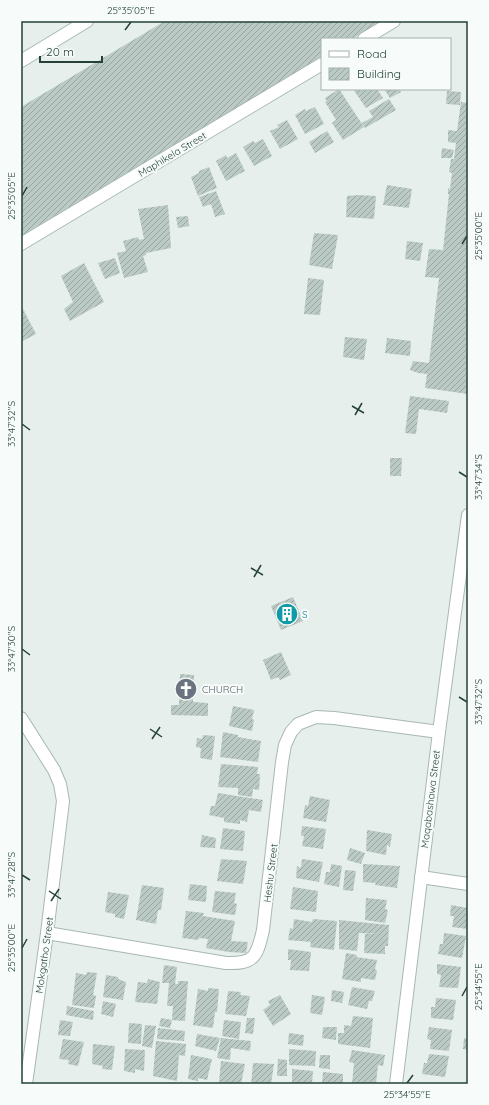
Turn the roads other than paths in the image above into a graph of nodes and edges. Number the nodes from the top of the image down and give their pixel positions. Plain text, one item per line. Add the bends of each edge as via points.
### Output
1 (87, 21) edge
2 (394, 21) edge
3 (366, 38) edge
4 (21, 61) edge
5 (321, 65) edge
6 (21, 244) edge
7 (468, 515) edge
8 (21, 718) edge
9 (439, 732) junction
10 (421, 877) junction
11 (468, 884) edge
12 (47, 933) junction
13 (26, 1084) edge
14 (396, 1084) edge

1 - 4 street
2 - 3 street
5 - 6 street, Maphikela Street
7 - 9 street, Maqabashawa Street
8 - 12 street, Mokgatho Street via 54,770 63,801
9 - 10 street, Maqabashawa Street
9 - 12 street, Heshu Street via 316,717 298,724 291,732 283,756 263,930 255,955 247,962 226,963
10 - 11 street
10 - 14 street, Maqabashawa Street
12 - 13 street, Mokgatho Street

